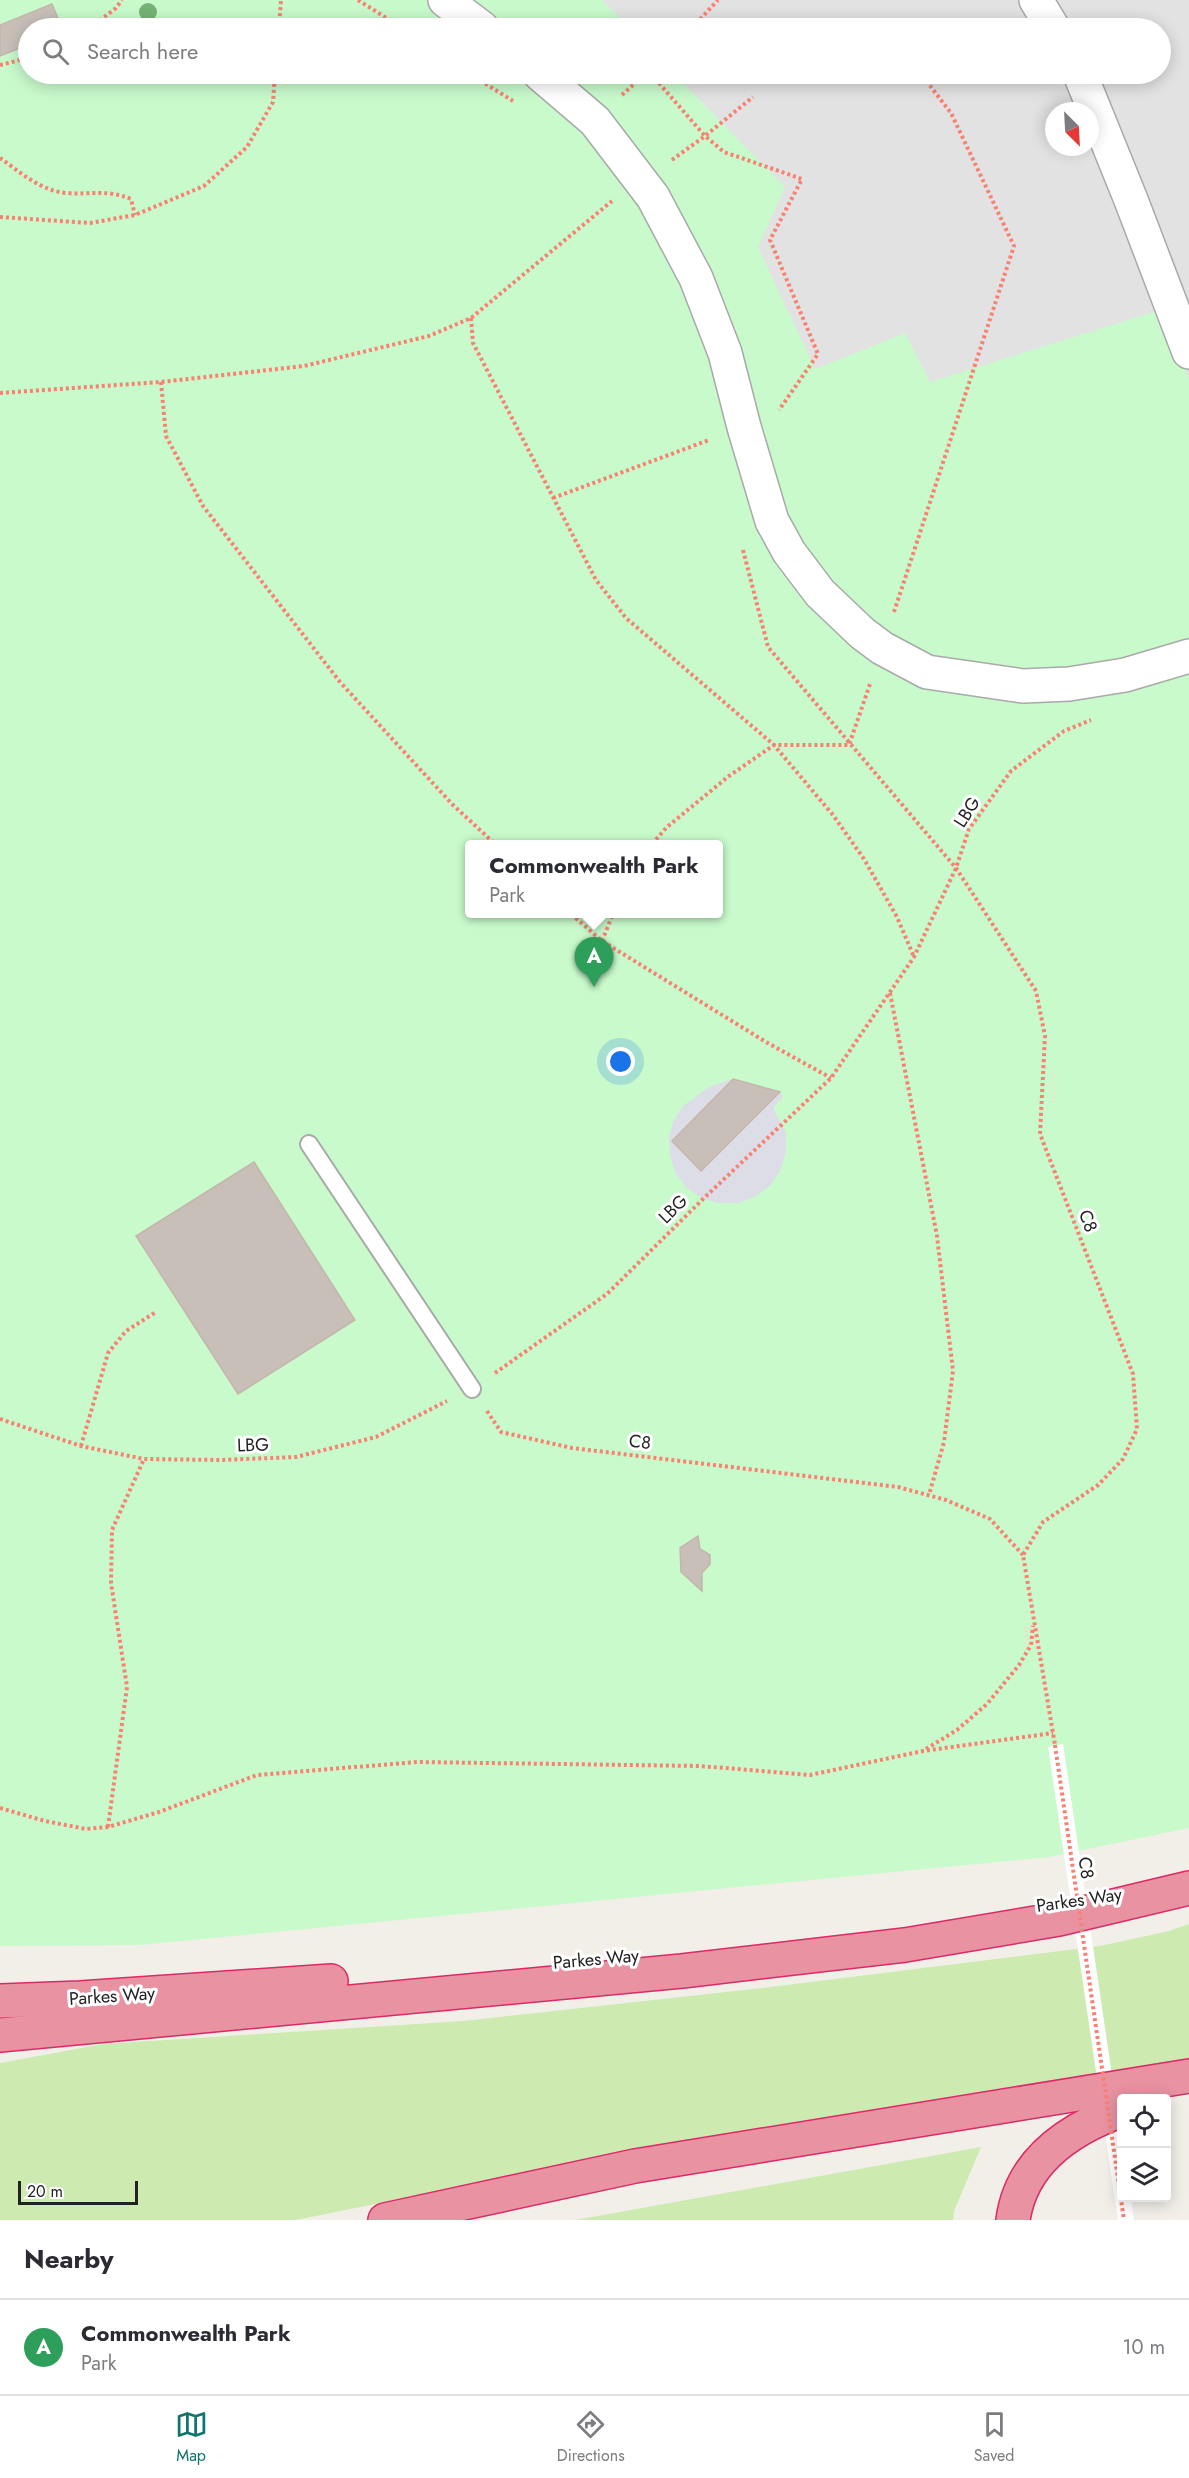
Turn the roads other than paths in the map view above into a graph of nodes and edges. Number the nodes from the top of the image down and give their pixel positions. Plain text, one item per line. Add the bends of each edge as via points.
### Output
1 (445, 0) edge
2 (1036, 0) edge
3 (469, 18) edge
4 (1047, 18) edge
5 (552, 84) edge
6 (1084, 84) edge
7 (1189, 352) edge
8 (1189, 656) edge
9 (309, 1144) dead end
10 (472, 1389) road end
11 (1189, 1886) edge
12 (0, 2001) edge
13 (0, 2035) edge
14 (1189, 2076) edge
15 (1189, 2090) edge
16 (1171, 2095) edge
17 (1117, 2112) edge
18 (385, 2220) edge
19 (1013, 2220) edge

1 - 3 street
2 - 4 street
5 - 8 street via 595,121 642,181 696,278 724,353 772,520 789,552 820,593 882,648 927,672 1023,686 1069,684 1125,675
6 - 7 street
9 - 10 lane
11 - 12 highway, Parkes Way via 927,1922 575,1962
11 - 13 highway via 1015,1928 838,1953
14 - 18 highway via 635,2166
15 - 16 highway
17 - 19 highway via 1082,2127 1042,2157 1023,2187

